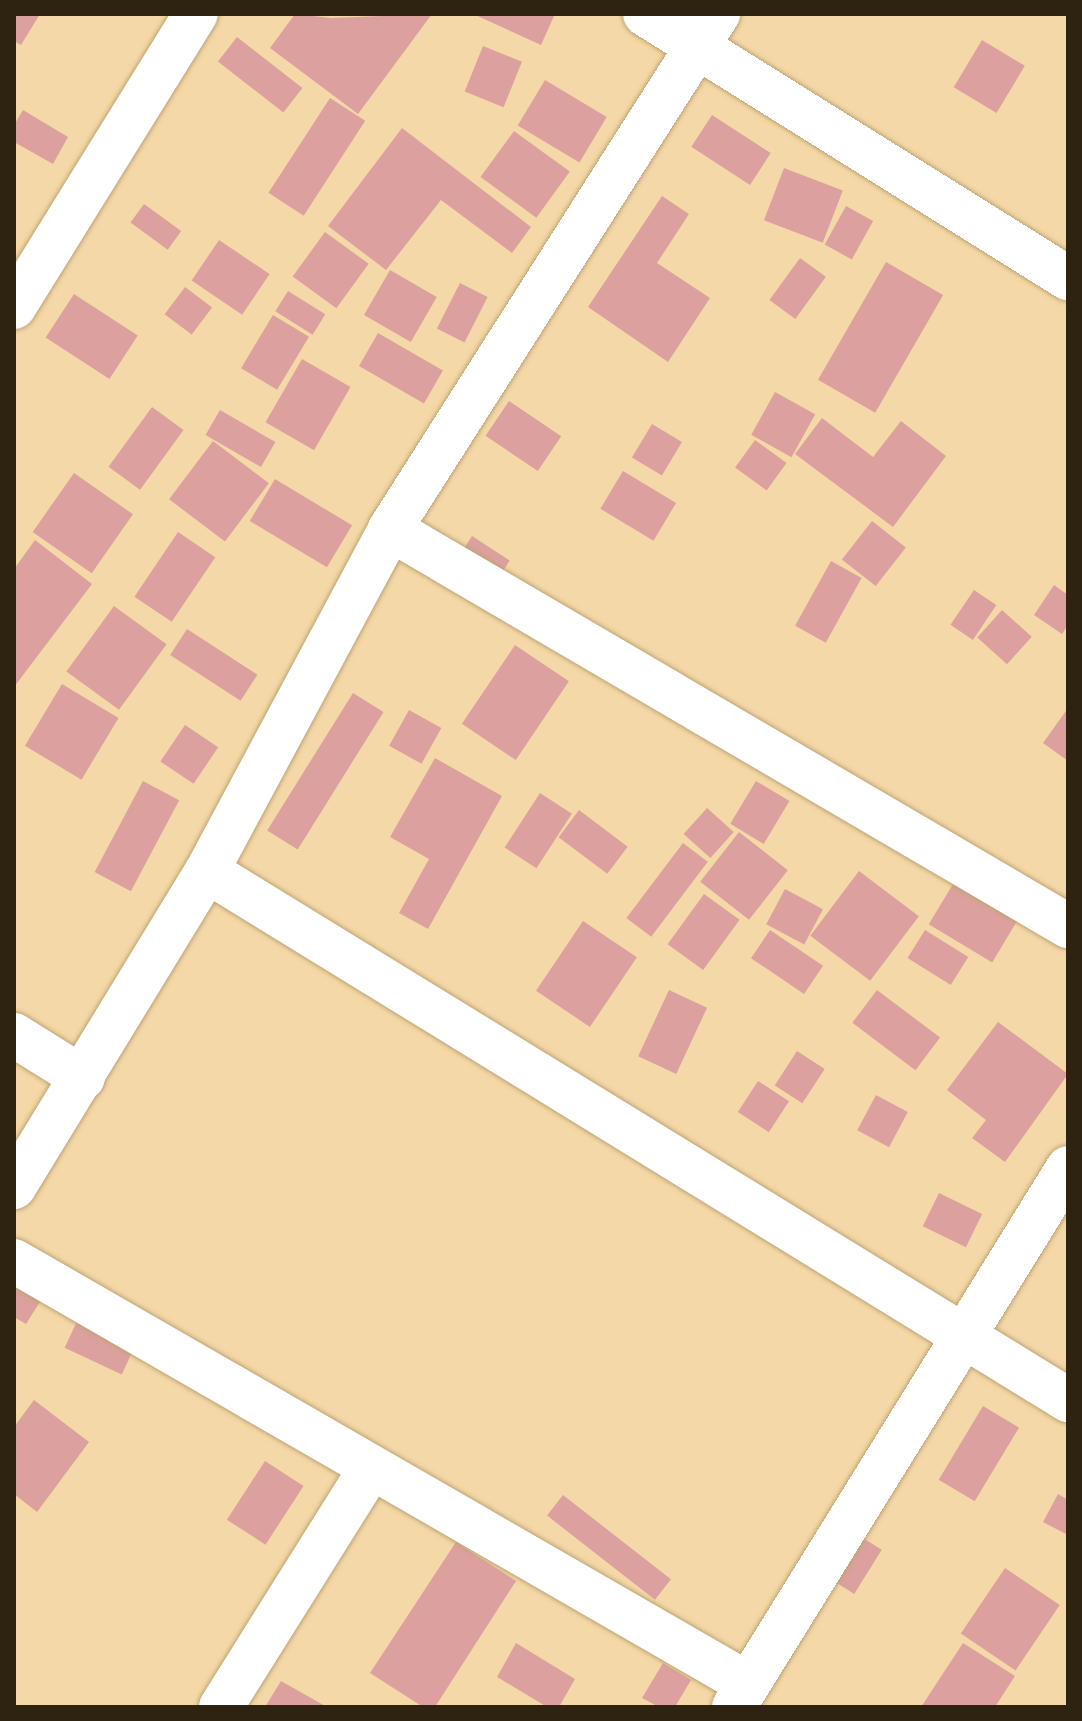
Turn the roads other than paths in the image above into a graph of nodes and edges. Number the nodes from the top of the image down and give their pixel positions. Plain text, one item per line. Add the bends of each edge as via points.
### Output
1 (196, 14) edge
2 (645, 14) edge
3 (708, 31) edge
4 (1068, 278) edge
5 (14, 307) edge
6 (390, 529) junction
7 (207, 871) junction
8 (1068, 926) edge
9 (14, 1035) edge
10 (83, 1078) junction
11 (1068, 1168) edge
12 (14, 1187) edge
13 (14, 1261) edge
14 (962, 1336) junction
15 (1068, 1400) edge
16 (371, 1468) junction
17 (741, 1695) edge
18 (221, 1707) edge

1 - 5 street
2 - 3 street
3 - 4 street
3 - 6 street
6 - 7 street
6 - 8 street
7 - 10 street
7 - 14 street
9 - 10 street
10 - 12 street
11 - 14 street
13 - 16 street
14 - 15 street
14 - 17 street
16 - 17 street
16 - 18 street

